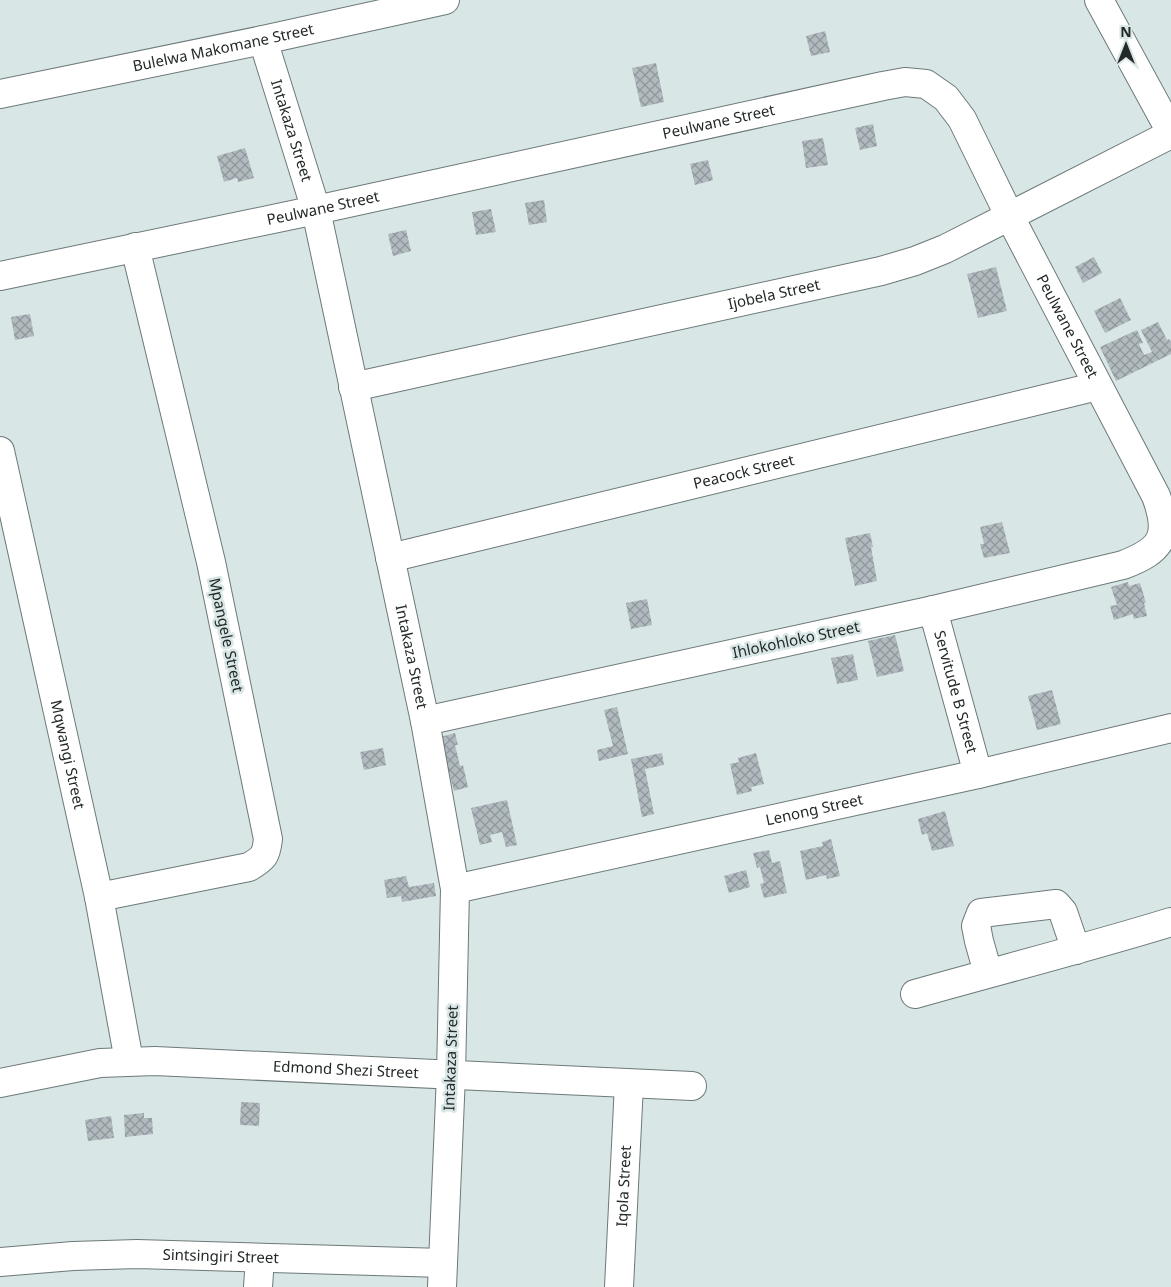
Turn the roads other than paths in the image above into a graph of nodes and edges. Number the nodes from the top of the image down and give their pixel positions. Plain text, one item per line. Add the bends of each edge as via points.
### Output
1 (445, 0) edge
2 (1100, 0) edge
3 (263, 40) junction
4 (0, 94) edge
5 (1171, 133) edge
6 (316, 210) junction
7 (1010, 217) junction
8 (135, 247) junction
9 (0, 276) edge
10 (1098, 386) junction
11 (353, 387) junction
12 (0, 450) edge
13 (1160, 542) joint
14 (390, 558) junction
15 (933, 610) junction
16 (425, 721) junction
17 (1171, 728) edge
18 (978, 774) junction
19 (455, 889) junction
20 (99, 897) junction
21 (1171, 922) edge
22 (1076, 950) junction
23 (988, 973) junction
24 (915, 994) dead end
25 (129, 1061) junction
26 (451, 1075) junction
27 (0, 1083) edge
28 (628, 1084) junction
29 (692, 1086) dead end
30 (260, 1258) junction
31 (0, 1262) edge
32 (443, 1275) edge
33 (258, 1287) edge
34 (619, 1287) edge

1 - 3 street, Bulelwa Makomane Street
2 - 5 street
3 - 4 street, Bulelwa Makomane Street
3 - 6 street, Intakaza Street
5 - 7 street, Ijobela Street
6 - 7 street, Peulwane Street via 905,82 926,84 946,98 962,120
6 - 8 street, Peulwane Street
6 - 11 street, Intakaza Street
7 - 10 street, Peulwane Street
7 - 11 street, Ijobela Street via 945,249 880,271
8 - 9 street, Peulwane Street
8 - 20 street, Mpangele Street via 211,562 268,839 262,860 249,867
10 - 13 street, Peulwane Street via 1162,511 1164,534
10 - 14 street, Peacock Street
11 - 14 street, Intakaza Street
12 - 20 street, Mqwangi Street
13 - 15 street, Ihlokohloko Street via 1151,551 1123,565
14 - 16 street, Intakaza Street
15 - 16 street, Ihlokohloko Street
15 - 18 street, Servitude B Street
16 - 19 street, Intakaza Street
17 - 18 street, Lenong Street
18 - 19 street, Lenong Street
19 - 26 street, Intakaza Street
20 - 25 street, Mqwangi Street
21 - 22 street
22 - 23 street
22 - 23 street via 1063,912 1056,904 982,913 976,926
23 - 24 street
25 - 26 street, Edmond Shezi Street
25 - 27 street, Edmond Shezi Street via 76,1067
26 - 28 street, Edmond Shezi Street
26 - 32 street, Intakaza Street
28 - 29 street, Edmond Shezi Street
28 - 34 street, Iqola Street
30 - 31 street, Sintsingiri Street via 137,1254
30 - 32 street, Sintsingiri Street
30 - 33 street

